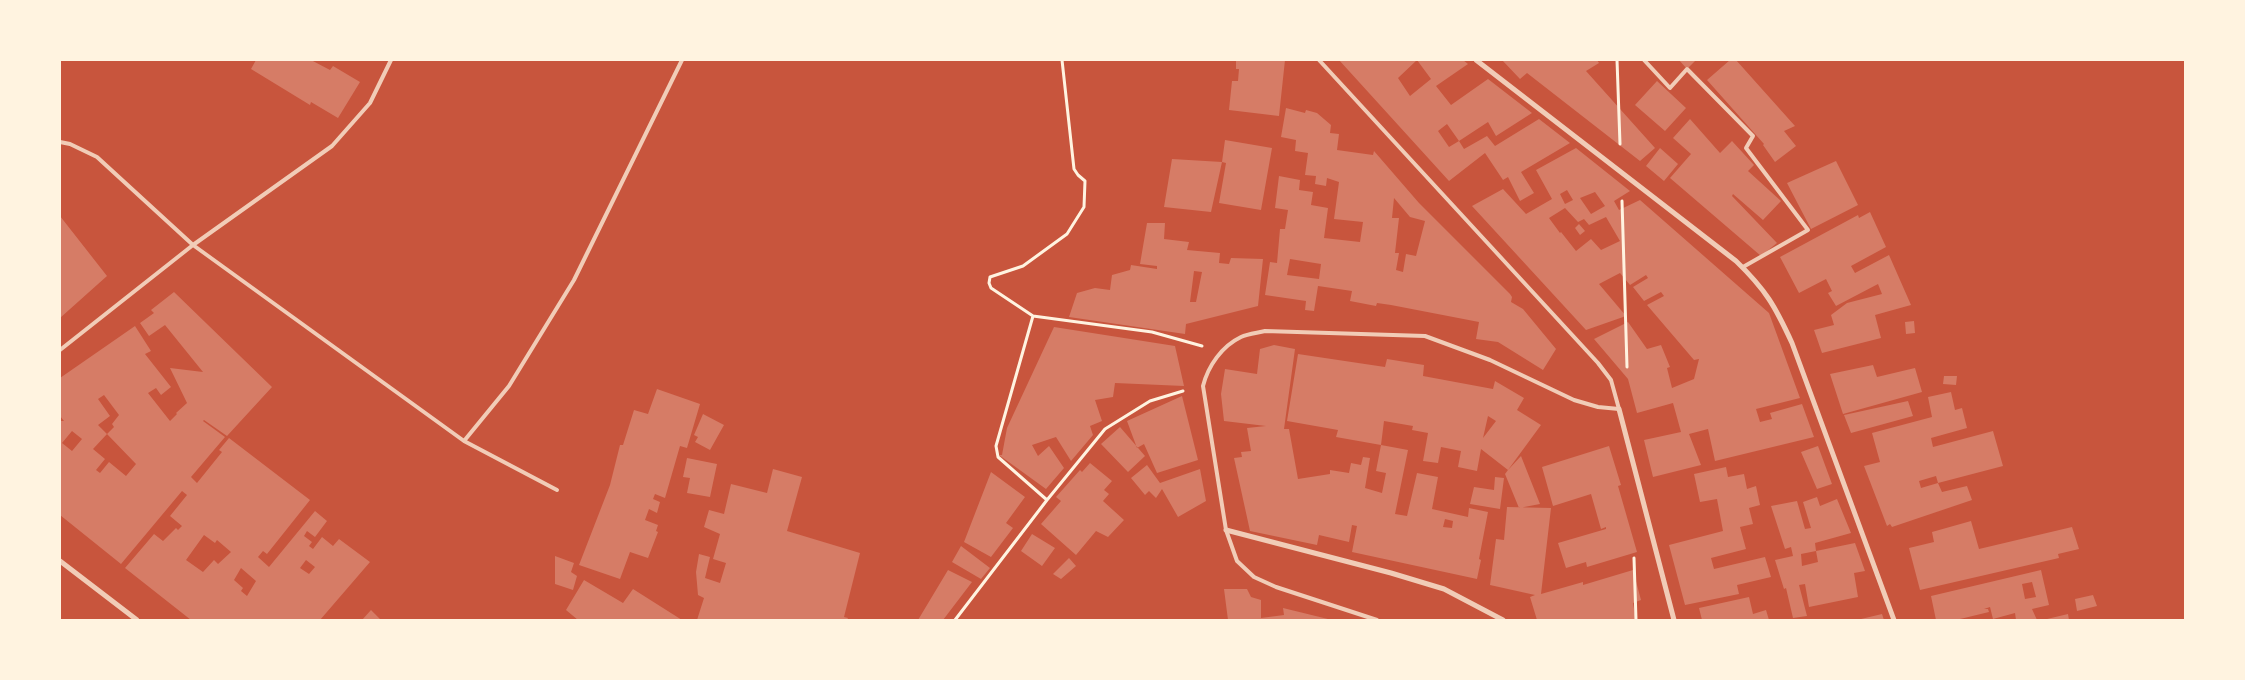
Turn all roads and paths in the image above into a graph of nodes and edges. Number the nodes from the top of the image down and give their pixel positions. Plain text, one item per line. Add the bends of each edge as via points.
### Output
1 (390, 60) edge
2 (682, 60) edge
3 (1062, 60) edge
4 (1320, 60) edge
5 (1476, 60) edge
6 (1617, 60) edge
7 (1644, 60) edge
8 (60, 142) edge
9 (1620, 148) dead end
10 (1622, 198) dead end
11 (192, 245) junction
12 (1743, 267) junction
13 (1033, 316) junction
14 (60, 350) edge
15 (1220, 352) junction
16 (1628, 374) dead end
17 (1204, 386) junction
18 (1619, 409) junction
19 (464, 441) junction
20 (557, 490) dead end
21 (1047, 500) junction
22 (1226, 530) junction
23 (1634, 551) dead end
24 (60, 561) edge
25 (137, 620) edge
26 (955, 620) edge
27 (1377, 620) edge
28 (1503, 620) edge
29 (1636, 620) edge
30 (1674, 620) edge
31 (1894, 620) edge

1 - 11 lane via 370,103 332,146
2 - 19 lane via 574,280 509,386
3 - 13 path via 1074,168 1086,186 1084,207 1067,234 1023,266 989,280 991,288
4 - 18 lane via 1598,363 1611,380
5 - 12 street
6 - 9 path
7 - 12 lane via 1670,88 1687,69 1753,136 1746,148 1808,230
8 - 11 lane via 97,157
10 - 16 path
11 - 14 lane
11 - 19 lane
12 - 31 street via 1776,307 1792,343
13 - 15 path via 1178,337
13 - 21 path via 996,452
15 - 17 lane via 1206,374
15 - 18 lane via 1241,337 1264,331 1425,336 1490,360 1574,400
17 - 21 path via 1150,401 1105,429
17 - 22 lane
18 - 30 street
19 - 20 lane
21 - 26 path
22 - 27 lane via 1237,562 1254,577
22 - 28 street via 1435,587
23 - 29 path
24 - 25 street

